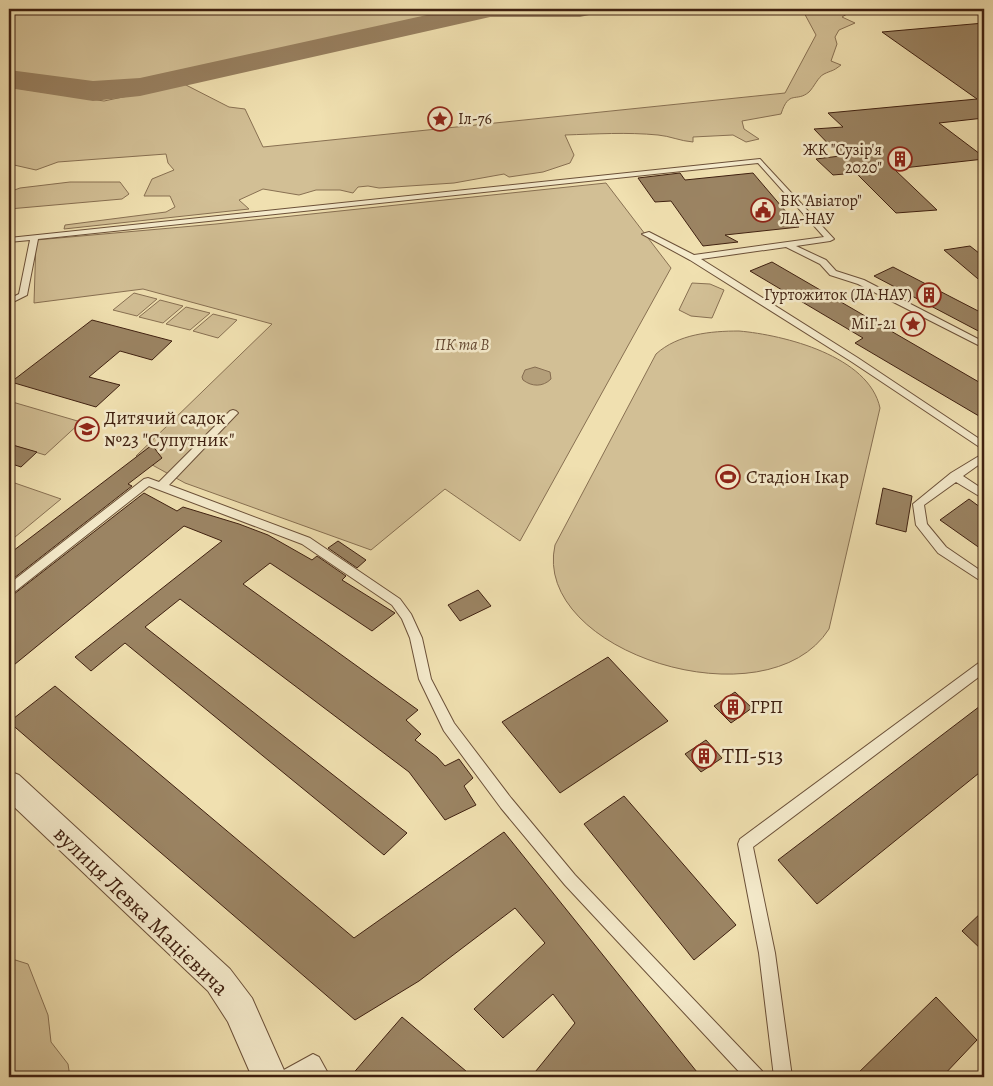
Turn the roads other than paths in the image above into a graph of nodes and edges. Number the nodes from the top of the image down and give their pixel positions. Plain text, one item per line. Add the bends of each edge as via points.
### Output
1 (646, 234) dead end
2 (34, 238) junction
3 (9, 240) edge
4 (789, 246) junction
5 (693, 258) junction
6 (9, 302) edge
7 (984, 345) edge
8 (233, 413) dead end
9 (984, 447) edge
10 (984, 456) edge
11 (955, 476) junction
12 (161, 486) junction
13 (984, 495) edge
14 (984, 579) edge
15 (9, 590) edge
16 (984, 666) edge
17 (9, 784) edge
18 (270, 1077) edge
19 (288, 1077) edge
20 (321, 1077) edge
21 (756, 1077) edge
22 (783, 1077) edge

1 - 5 lane
2 - 3 lane
2 - 4 lane via 760,161 830,239
2 - 6 lane via 23,295
4 - 5 lane
4 - 7 lane via 823,262 833,272 860,282
5 - 9 lane via 855,360
8 - 12 lane
10 - 11 lane
11 - 13 lane
11 - 14 lane via 918,504 922,525 942,550
12 - 15 lane via 148,482
12 - 21 lane via 306,541 396,602 416,638 425,679 449,727 506,803 570,880
16 - 22 lane via 745,844 767,953
17 - 18 street, вулиця Левка Мацієвича via 219,980 240,1010
19 - 20 lane via 312,1063

